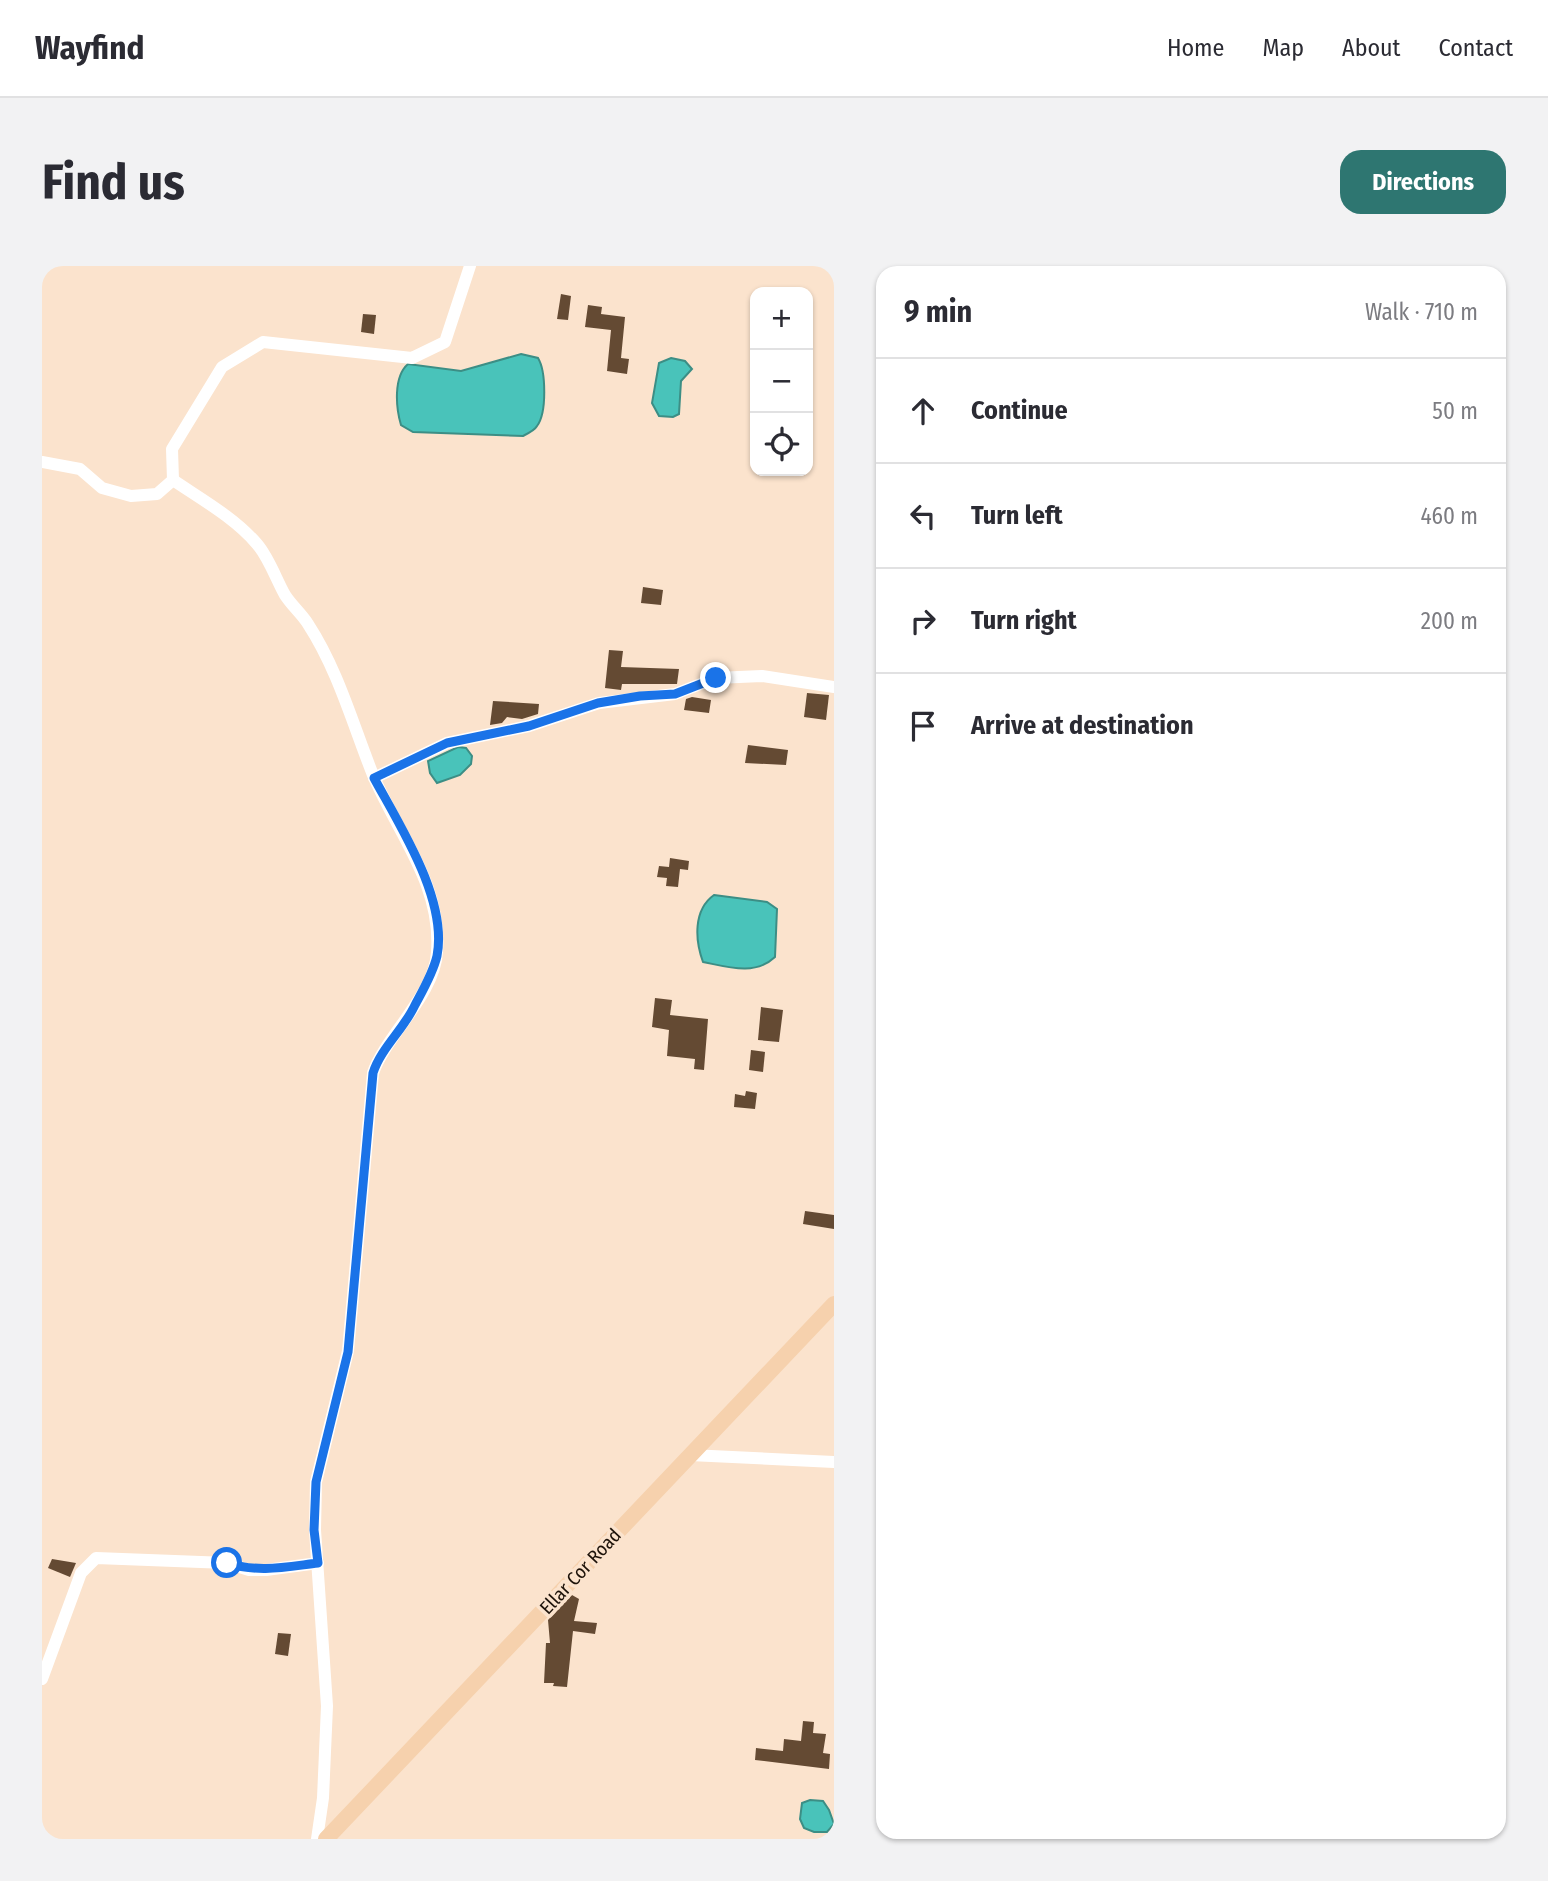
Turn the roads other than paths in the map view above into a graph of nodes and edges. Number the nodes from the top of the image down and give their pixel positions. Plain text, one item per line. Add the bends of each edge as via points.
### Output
1 (470, 266) edge
2 (42, 462) edge
3 (173, 480) junction
4 (834, 687) edge
5 (374, 778) junction
6 (834, 1304) edge
7 (690, 1455) junction
8 (834, 1462) edge
9 (318, 1563) junction
10 (42, 1679) edge
11 (317, 1839) edge
12 (326, 1839) edge

1 - 3 street via 445,342 426,354 412,358 263,341 222,367 172,449
2 - 3 street via 80,469 102,488 131,496 157,494
3 - 5 street via 238,525 258,546 325,657
4 - 5 street via 762,676 716,678 675,694 598,703 529,726 447,743
5 - 9 street via 423,870 434,911 438,953 414,1008 373,1073 348,1352 316,1482
6 - 7 main road, Ellar Cor Road
7 - 8 street
7 - 12 main road, Ellar Cor Road
9 - 10 street via 249,1570 227,1563 96,1558 81,1573
9 - 11 street via 327,1706

